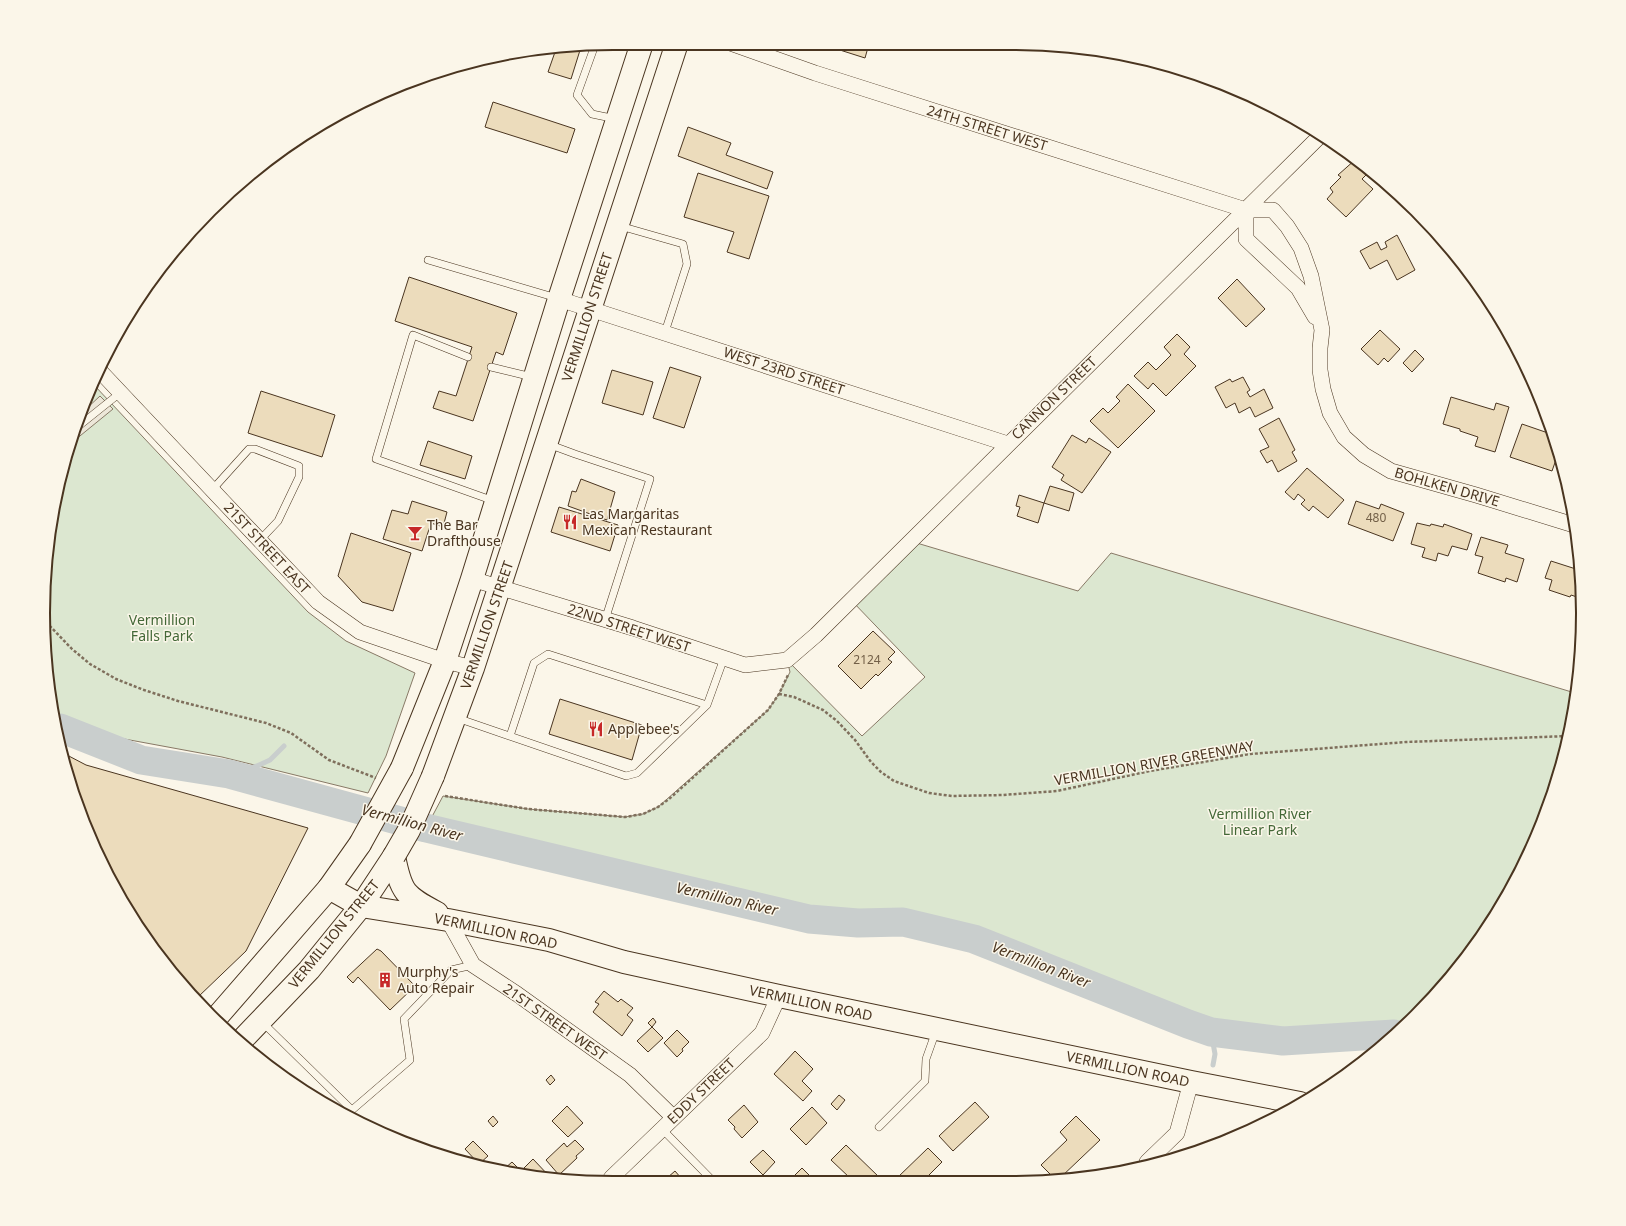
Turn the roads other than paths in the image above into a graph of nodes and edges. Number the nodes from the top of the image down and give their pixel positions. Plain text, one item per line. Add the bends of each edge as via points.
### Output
1 (640, 50) edge
2 (675, 50) edge
3 (749, 50) edge
4 (593, 51) edge
5 (617, 119) junction
6 (1317, 139) edge
7 (1246, 210) junction
8 (617, 225) junction
9 (428, 260) dead end
10 (559, 298) junction
11 (590, 308) junction
12 (1322, 330) junction
13 (665, 332) junction
14 (468, 357) dead end
15 (491, 367) dead end
16 (103, 375) edge
17 (534, 378) junction
18 (120, 393) junction
19 (84, 422) edge
20 (546, 443) junction
21 (1008, 444) junction
22 (212, 490) junction
23 (496, 502) junction
24 (1568, 523) edge
25 (260, 540) junction
26 (472, 579) junction
27 (500, 588) junction
28 (605, 620) junction
29 (724, 658) junction
30 (787, 660) joint
31 (445, 661) junction
32 (473, 668) junction
33 (707, 706) junction
34 (455, 717) junction
35 (510, 736) junction
36 (394, 856) junction
37 (328, 888) junction
38 (361, 906) junction
39 (448, 920) junction
40 (473, 965) junction
41 (779, 996) junction
42 (219, 1015) edge
43 (261, 1020) junction
44 (937, 1029) junction
45 (244, 1038) edge
46 (1191, 1082) junction
47 (1293, 1102) edge
48 (673, 1118) junction
49 (879, 1127) dead end
50 (662, 1129) junction
51 (1150, 1159) edge
52 (613, 1176) edge
53 (708, 1176) edge

1 - 5 main road, VERMILLION STREET
2 - 8 main road, VERMILLION STREET
3 - 7 street, 24TH STREET WEST via 815,74
4 - 5 lane via 577,95 592,114
5 - 10 main road, VERMILLION STREET
6 - 7 street, CANNON STREET
7 - 12 street via 1246,239 1298,288
7 - 12 street, BOHLKEN DRIVE via 1273,210 1301,248 1311,276
7 - 21 street, CANNON STREET
8 - 11 main road, VERMILLION STREET
8 - 13 lane via 683,244 687,264
9 - 10 lane
10 - 11 street, WEST 23RD STREET
10 - 17 main road, VERMILLION STREET
11 - 13 street, WEST 23RD STREET
11 - 20 main road, VERMILLION STREET
12 - 24 street, BOHLKEN DRIVE via 1320,370 1330,413 1344,437 1364,455 1391,471
13 - 21 street, WEST 23RD STREET
14 - 23 lane via 413,335 376,459
15 - 17 lane
16 - 18 street, 21ST STREET EAST
17 - 23 main road, VERMILLION STREET
18 - 19 lane
18 - 22 street, 21ST STREET EAST
20 - 27 main road, VERMILLION STREET
20 - 28 lane via 650,479
21 - 30 street, CANNON STREET via 816,635
22 - 25 street, 21ST STREET EAST
22 - 25 lane via 249,449 299,466 299,477 278,521
23 - 26 main road, VERMILLION STREET
25 - 31 street, 21ST STREET EAST via 318,602 360,632
26 - 27 street, 22ND STREET WEST
26 - 31 main road, VERMILLION STREET
27 - 28 street, 22ND STREET WEST
27 - 32 main road, VERMILLION STREET
28 - 29 street, 22ND STREET WEST
29 - 30 street, 22ND STREET WEST via 745,665
29 - 33 lane
31 - 32 street, 21ST STREET EAST
31 - 37 main road, VERMILLION STREET, bridge via 402,768 360,844
32 - 34 main road, VERMILLION STREET
33 - 35 lane via 637,773 626,776
33 - 35 lane via 548,654 534,663
34 - 35 lane
34 - 36 main road, VERMILLION STREET, bridge via 433,776 409,830
36 - 38 main road, VERMILLION STREET
36 - 39 main road via 400,882 410,897
37 - 38 main road, VERMILLION ROAD
37 - 42 main road, VERMILLION STREET
38 - 39 main road, VERMILLION ROAD
38 - 43 main road, VERMILLION STREET via 309,970
39 - 40 street, 21ST STREET WEST
39 - 41 main road, VERMILLION ROAD via 549,940 624,962
40 - 43 lane via 451,970 404,1020 410,1060 352,1110
40 - 48 street, 21ST STREET WEST via 630,1075
41 - 44 main road, VERMILLION ROAD
41 - 48 street, EDDY STREET via 762,1033
43 - 45 main road, VERMILLION STREET
44 - 46 main road, VERMILLION ROAD
44 - 49 lane via 926,1059 924,1081
46 - 47 main road, VERMILLION ROAD
46 - 51 street via 1177,1133
48 - 50 street, EDDY STREET
50 - 52 street, EDDY STREET
50 - 53 lane

